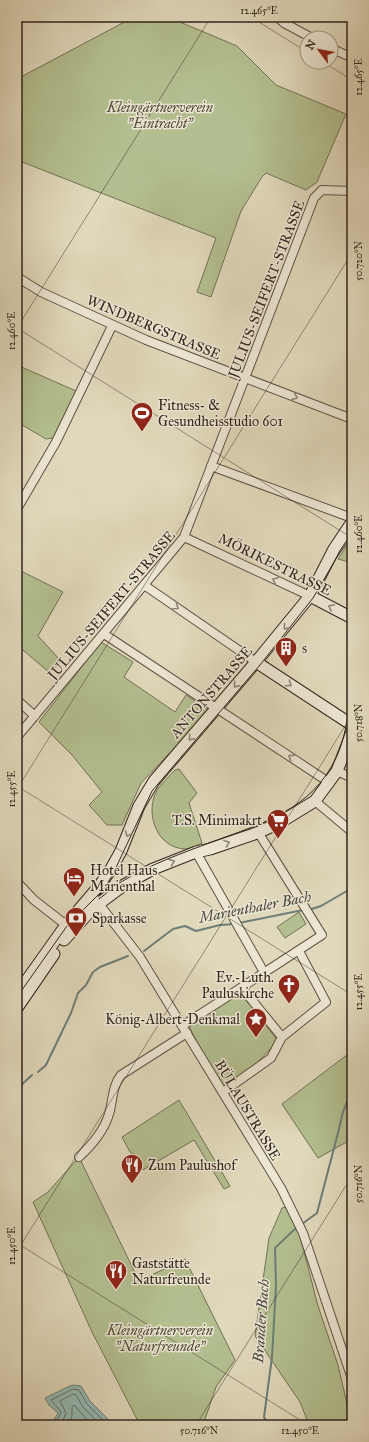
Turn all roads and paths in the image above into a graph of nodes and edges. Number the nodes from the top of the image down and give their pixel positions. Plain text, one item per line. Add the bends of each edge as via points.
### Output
1 (24, 17) edge
2 (278, 17) edge
3 (17, 20) edge
4 (299, 31) edge
5 (339, 52) edge
6 (352, 58) edge
7 (352, 191) edge
8 (17, 277) edge
9 (112, 326) junction
10 (246, 378) junction
11 (352, 419) edge
12 (211, 466) junction
13 (17, 510) edge
14 (352, 518) edge
15 (352, 522) edge
16 (184, 537) junction
17 (144, 585) junction
18 (310, 596) junction
19 (352, 618) edge
20 (104, 634) junction
21 (256, 662) junction
22 (17, 700) edge
23 (216, 709) junction
24 (35, 716) junction
25 (352, 725) edge
26 (352, 732) edge
27 (17, 737) edge
28 (337, 771) junction
29 (352, 778) edge
30 (330, 783) junction
31 (315, 801) junction
32 (258, 832) junction
33 (352, 832) edge
34 (196, 852) junction
35 (111, 869) junction
36 (17, 882) edge
37 (124, 884) junction
38 (95, 899) junction
39 (69, 927) junction
40 (299, 951) junction
41 (261, 968) dead end
42 (242, 988) junction
43 (17, 994) edge
44 (17, 1008) edge
45 (182, 1026) junction
46 (187, 1034) junction
47 (282, 1037) junction
48 (222, 1092) junction
49 (79, 1157) dead end
50 (349, 1357) edge
51 (352, 1379) edge

1 - 3 street
2 - 4 street
5 - 6 street
7 - 10 street, JULIUS-SEIFERT-STRASSE via 322,190 314,198
8 - 9 street, WINDBERGSTRASSE via 41,292
9 - 10 street, WINDBERGSTRASSE
9 - 13 street via 56,442
10 -> 11 street, WINDBERGSTRASSE
10 - 12 street, JULIUS-SEIFERT-STRASSE
12 - 14 street
12 - 16 street, JULIUS-SEIFERT-STRASSE
15 - 18 main road, ANTONSTRASSE via 334,549
16 - 17 street, JULIUS-SEIFERT-STRASSE
18 -> 16 street, MÖRIKESTRASSE
17 - 20 street, JULIUS-SEIFERT-STRASSE
17 -> 21 street
19 -> 18 main road, MÖRIKESTRASSE
18 -> 21 main road, ANTONSTRASSE
20 - 23 street
20 - 24 street, JULIUS-SEIFERT-STRASSE
21 -> 23 main road, ANTONSTRASSE
21 -> 25 main road
22 - 24 street
30 -> 23 street
23 -> 35 main road, ANTONSTRASSE via 154,781 139,806
24 - 27 street, JULIUS-SEIFERT-STRASSE
26 - 28 main road
28 - 29 street
28 - 30 main road
30 - 31 main road
31 - 32 main road via 279,823
31 - 33 street
34 -> 32 main road
32 - 40 street via 322,935
37 -> 34 main road
34 - 41 street
35 - 37 main road via 113,879
35 - 38 main road, ANTONSTRASSE via 100,885
36 - 39 street via 34,900
37 - 38 main road
38 - 39 main road
38 - 45 street, BÜLAUSTRASSE via 140,957
39 - 43 main road
39 - 44 main road
40 - 42 street
40 - 47 street via 326,1002
42 - 45 street
42 - 47 street
45 - 46 street, BÜLAUSTRASSE
46 - 48 street, BÜLAUSTRASSE
46 - 49 street via 121,1075 116,1081 106,1121 91,1145
47 - 48 street via 271,1058
48 - 50 street, BÜLAUSTRASSE via 281,1188 297,1220
50 - 51 street, BÜLAUSTRASSE

